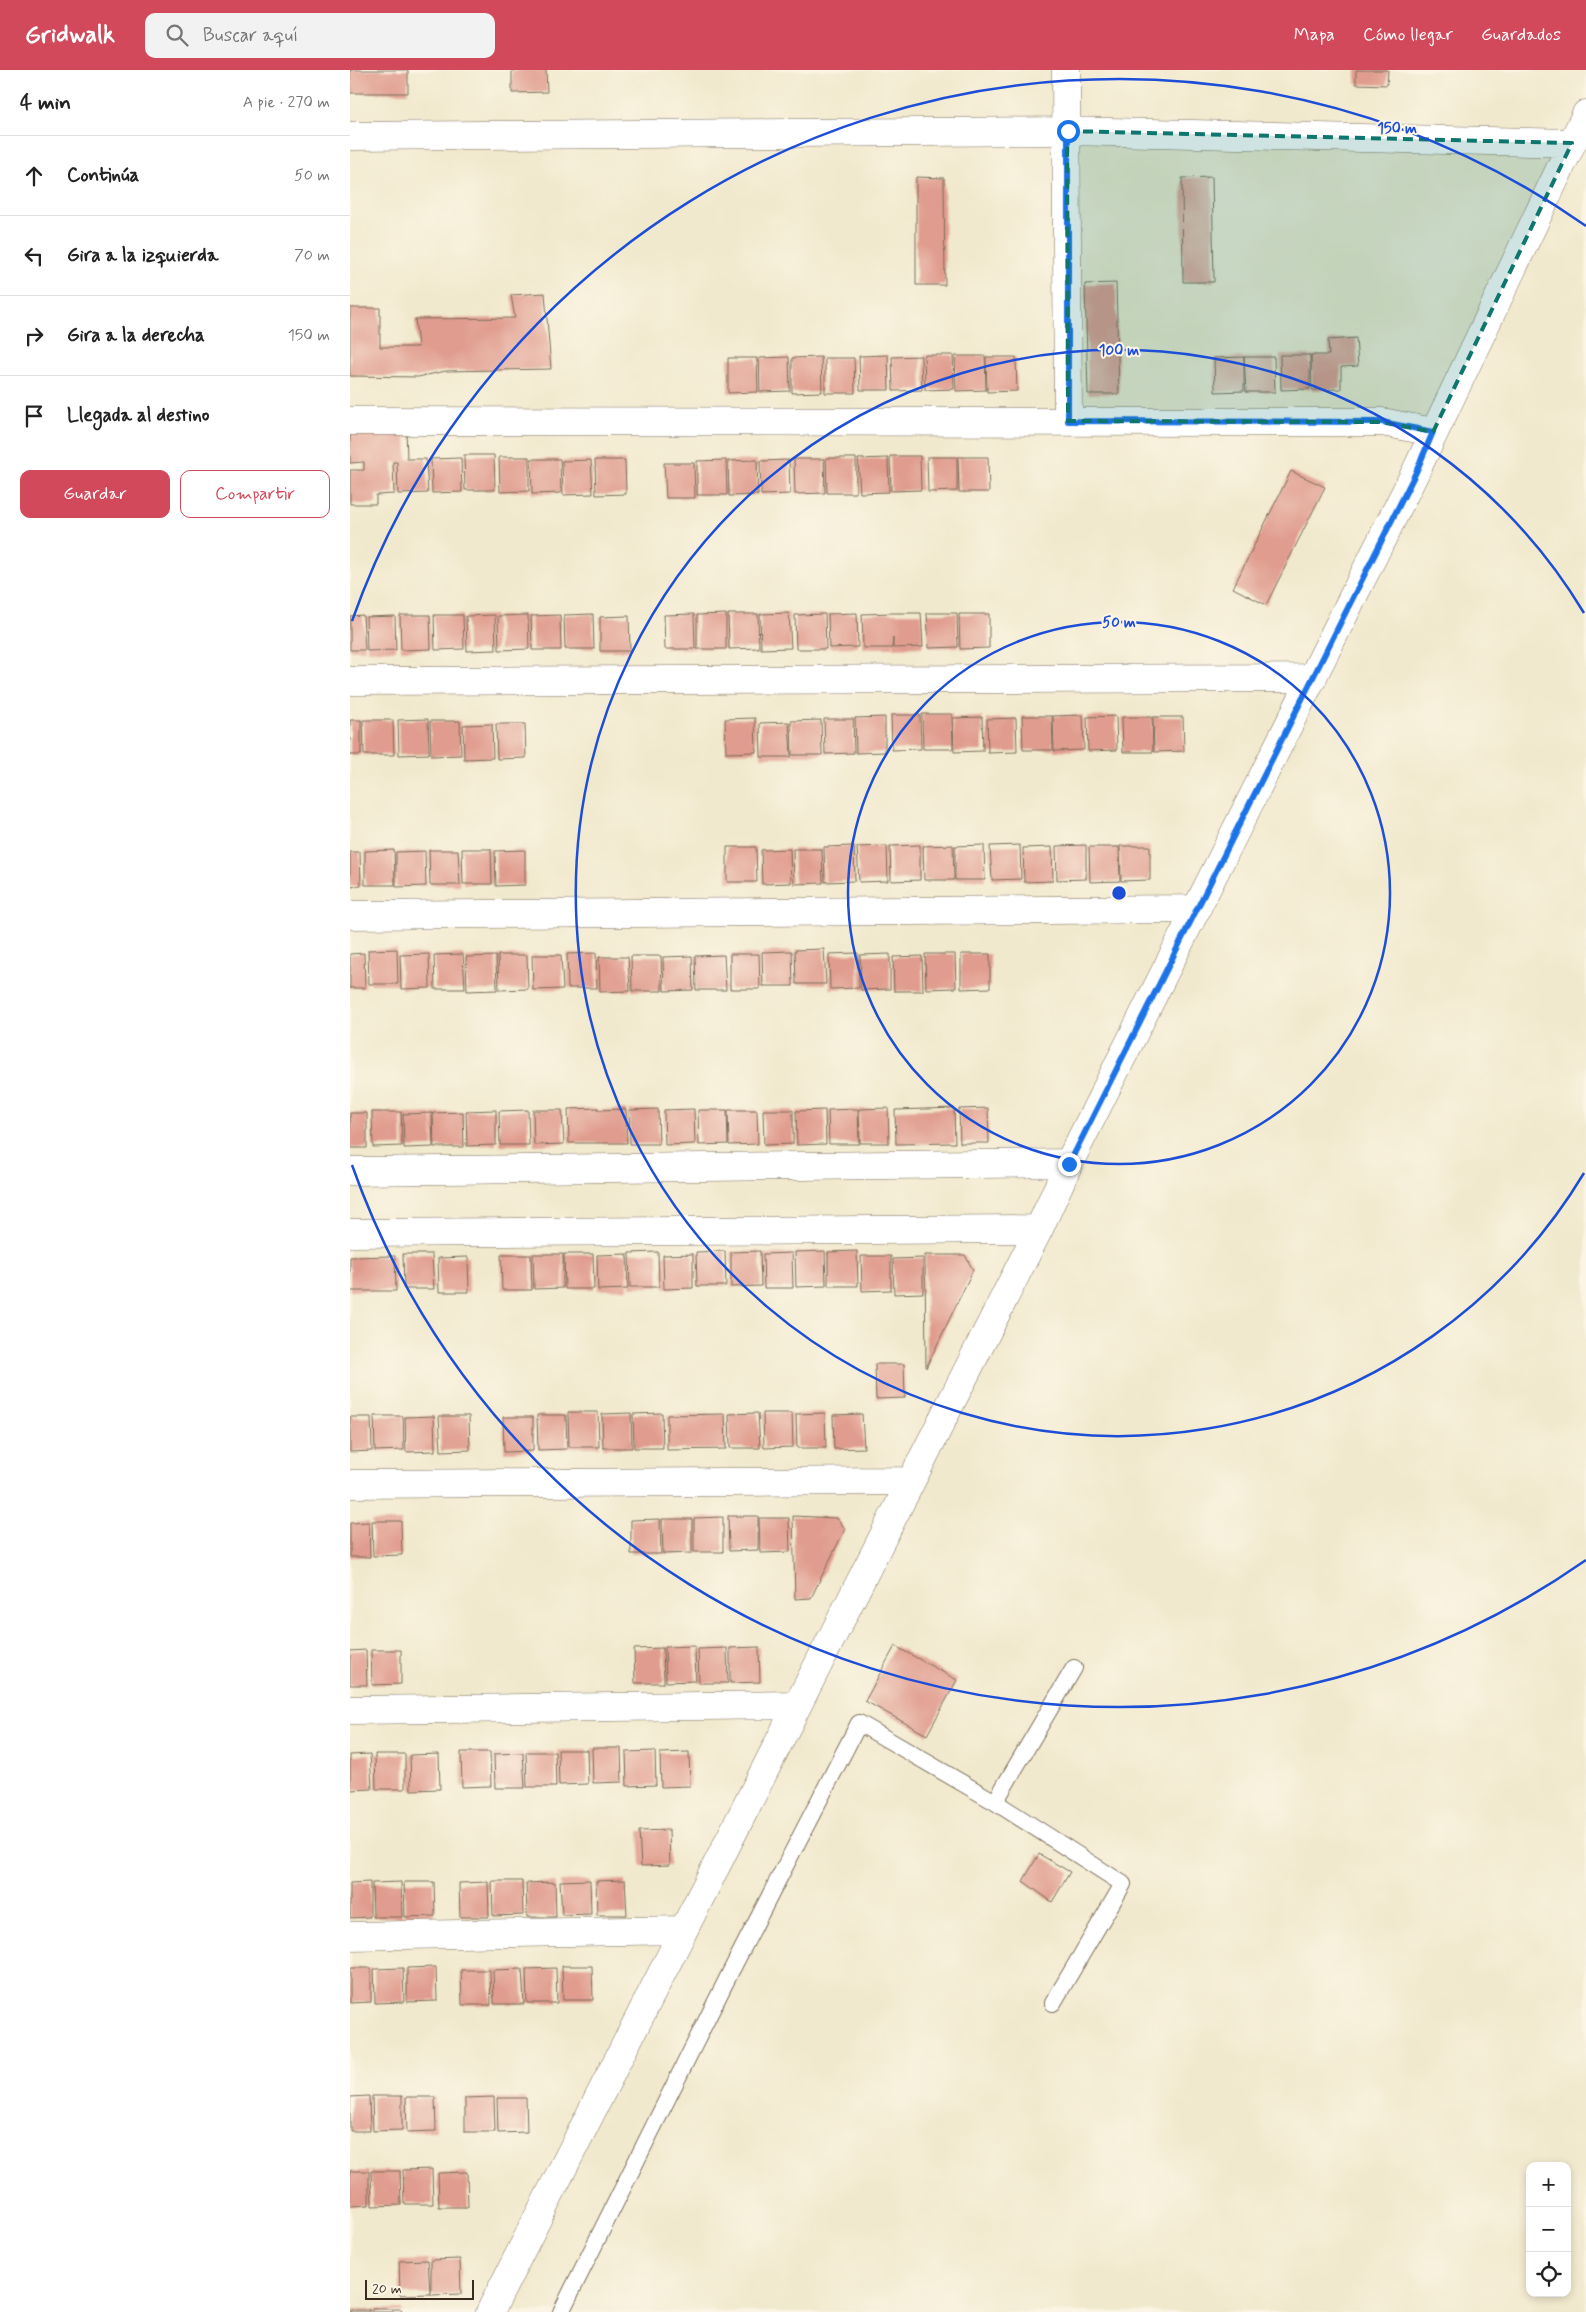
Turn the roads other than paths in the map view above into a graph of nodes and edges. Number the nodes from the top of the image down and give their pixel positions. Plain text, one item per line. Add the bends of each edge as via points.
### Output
1 (1066, 70) edge
2 (1586, 114) edge
3 (1068, 131) junction
4 (350, 136) edge
5 (1572, 143) junction
6 (350, 421) edge
7 (1068, 421) junction
8 (1433, 432) junction
9 (1313, 678) junction
10 (350, 681) edge
11 (1196, 909) junction
12 (350, 915) edge
13 (1069, 1164) junction
14 (350, 1172) edge
15 (1039, 1229) junction
16 (350, 1233) edge
17 (911, 1481) junction
18 (350, 1484) edge
19 (1074, 1668) dead end
20 (797, 1705) junction
21 (350, 1710) edge
22 (994, 1802) junction
23 (683, 1930) junction
24 (350, 1936) edge
25 (1053, 2003) dead end
26 (490, 2312) edge
27 (561, 2312) edge

1 - 3 street
2 - 5 street
3 - 4 street
3 - 5 street
3 - 7 street
5 - 8 street
6 - 7 street
7 - 8 street via 1382,422
8 - 9 street
9 - 10 street
9 - 11 street
11 - 12 street
11 - 13 street
13 - 14 street
13 - 15 street
15 - 16 street
15 - 17 street
17 - 18 street
17 - 20 street
19 - 22 lane
20 - 21 street
20 - 23 street
22 - 25 lane via 1124,1884
22 - 27 lane via 859,1723
23 - 24 street
23 - 26 street

